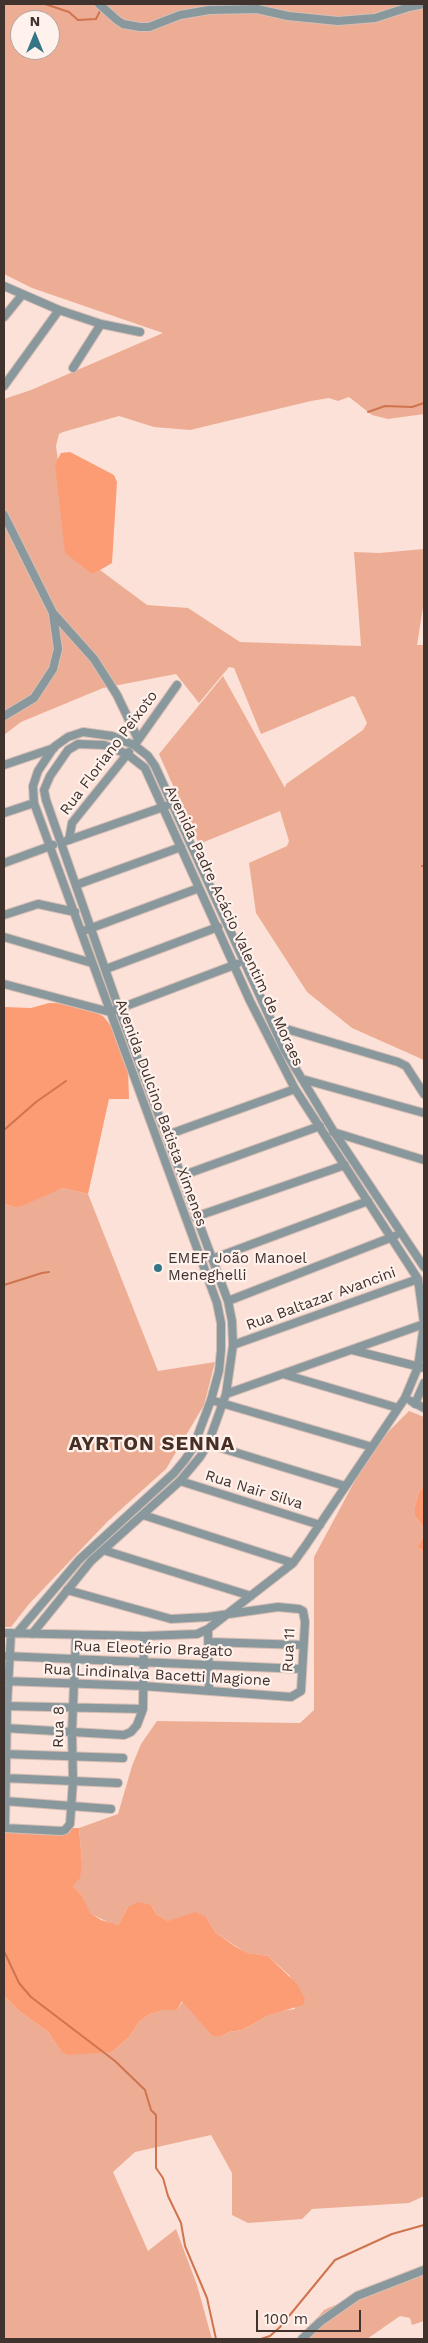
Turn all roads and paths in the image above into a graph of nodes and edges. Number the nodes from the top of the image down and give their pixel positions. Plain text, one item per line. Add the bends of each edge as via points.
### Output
1 (99, 4) edge
2 (424, 4) edge
3 (4, 286) edge
4 (22, 295) junction
5 (59, 310) junction
6 (4, 318) edge
7 (101, 324) junction
8 (140, 332) dead end
9 (73, 368) dead end
10 (4, 386) edge
11 (4, 515) edge
12 (52, 613) junction
13 (177, 685) dead end
14 (4, 716) edge
15 (136, 742) junction
16 (54, 748) junction
17 (127, 754) junction
18 (4, 765) edge
19 (34, 803) junction
20 (173, 803) junction
21 (163, 807) junction
22 (4, 813) edge
23 (65, 841) junction
24 (50, 846) junction
25 (182, 847) junction
26 (4, 863) edge
27 (76, 886) junction
28 (199, 888) junction
29 (75, 912) junction
30 (4, 915) edge
31 (218, 927) junction
32 (91, 929) junction
33 (82, 931) junction
34 (4, 937) edge
35 (244, 961) junction
36 (92, 963) junction
37 (234, 965) junction
38 (106, 969) junction
39 (4, 984) edge
40 (119, 1009) junction
41 (110, 1012) junction
42 (273, 1025) junction
43 (285, 1051) junction
44 (277, 1055) junction
45 (302, 1080) junction
46 (295, 1089) junction
47 (424, 1094) edge
48 (424, 1113) edge
49 (320, 1126) junction
50 (334, 1132) junction
51 (326, 1135) junction
52 (167, 1136) junction
53 (424, 1160) edge
54 (344, 1165) junction
55 (182, 1176) junction
56 (368, 1201) junction
57 (195, 1217) junction
58 (401, 1229) junction
59 (394, 1238) junction
60 (212, 1259) junction
61 (424, 1267) edge
62 (418, 1279) junction
63 (228, 1301) junction
64 (424, 1323) edge
65 (233, 1345) junction
66 (352, 1350) junction
67 (421, 1368) edge
68 (284, 1374) junction
69 (424, 1384) edge
70 (226, 1394) junction
71 (405, 1398) junction
72 (211, 1400) junction
73 (222, 1403) junction
74 (415, 1404) junction
75 (398, 1408) junction
76 (424, 1408) edge
77 (208, 1444) junction
78 (372, 1447) junction
79 (180, 1482) junction
80 (345, 1486) junction
81 (143, 1515) junction
82 (320, 1525) junction
83 (102, 1550) junction
84 (292, 1563) junction
85 (67, 1590) junction
86 (251, 1596) junction
87 (226, 1615) junction
88 (208, 1629) junction
89 (11, 1633) edge
90 (32, 1634) junction
91 (76, 1635) junction
92 (144, 1636) junction
93 (209, 1642) junction
94 (303, 1646) junction
95 (6, 1656) edge
96 (75, 1660) junction
97 (143, 1663) junction
98 (209, 1665) junction
99 (301, 1669) junction
100 (6, 1681) edge
101 (74, 1684) junction
102 (144, 1686) junction
103 (302, 1686) joint
104 (209, 1691) junction
105 (5, 1706) edge
106 (73, 1707) junction
107 (143, 1709) junction
108 (5, 1728) edge
109 (72, 1732) junction
110 (5, 1754) edge
111 (73, 1756) junction
112 (123, 1758) dead end
113 (4, 1778) edge
114 (73, 1781) junction
115 (118, 1782) dead end
116 (4, 1802) edge
117 (71, 1805) junction
118 (111, 1809) dead end
119 (4, 1828) edge
120 (424, 2270) edge
121 (302, 2339) edge

1 - 2 street via 117,20 140,27 188,14 223,9 257,9 338,21 375,18
3 - 4 street
4 - 5 street
4 - 6 street
5 - 7 street
5 - 10 street
7 - 8 street
7 - 9 street
11 - 12 street
12 - 14 street via 58,649 53,669 34,698
12 - 15 street via 94,658 117,695
13 - 15 street, Rua Floriano Peixoto
15 - 16 street, Avenida Dulcino Batista Ximenes via 83,732 68,737
15 - 17 street, Rua Floriano Peixoto
15 - 20 street, Avenida Padre Acácio Valentim de Moraes via 148,756
16 - 18 street
16 - 19 street, Avenida Dulcino Batista Ximenes via 38,771 33,786
17 - 21 street, Avenida Padre Acácio Valentim de Moraes via 145,768
17 - 23 street, Rua Floriano Peixoto via 72,823
17 - 23 street, Avenida Dulcino Batista Ximenes via 96,743 78,744 68,750 56,766 44,790
19 - 22 street
19 - 24 street, Avenida Dulcino Batista Ximenes
20 - 21 street
20 - 35 street, Avenida Padre Acácio Valentim de Moraes
21 - 23 street
21 - 25 street, Avenida Padre Acácio Valentim de Moraes
23 - 24 street
23 - 27 street, Avenida Dulcino Batista Ximenes
24 - 26 street
24 - 29 street, Avenida Dulcino Batista Ximenes
25 - 27 street
25 - 28 street, Avenida Padre Acácio Valentim de Moraes
27 - 32 street, Avenida Dulcino Batista Ximenes
28 - 31 street, Avenida Padre Acácio Valentim de Moraes
28 - 32 street
29 - 30 street via 38,904
29 - 33 street, Avenida Dulcino Batista Ximenes
31 - 37 street, Avenida Padre Acácio Valentim de Moraes
31 - 38 street
32 - 33 street
32 - 38 street, Avenida Dulcino Batista Ximenes
33 - 36 street, Avenida Dulcino Batista Ximenes
34 - 36 street
35 - 37 street
35 - 42 street, Avenida Padre Acácio Valentim de Moraes
36 - 41 street, Avenida Dulcino Batista Ximenes
37 - 40 street
37 - 44 street, Avenida Padre Acácio Valentim de Moraes
38 - 40 street, Avenida Dulcino Batista Ximenes
39 - 41 street
40 - 41 street
40 - 52 street, Avenida Dulcino Batista Ximenes
41 - 72 street, Avenida Dulcino Batista Ximenes via 217,1303 221,1350
42 - 43 street, Avenida Padre Acácio Valentim de Moraes
42 - 47 street via 398,1062 406,1066
43 - 44 street
43 - 45 street, Avenida Padre Acácio Valentim de Moraes
44 - 46 street, Avenida Padre Acácio Valentim de Moraes
45 - 48 street
45 - 50 street, Avenida Padre Acácio Valentim de Moraes
46 - 49 street, Avenida Padre Acácio Valentim de Moraes
46 - 52 street
49 - 51 street, Avenida Padre Acácio Valentim de Moraes
49 - 55 street
50 - 51 street
50 - 53 street
50 - 58 street, Avenida Padre Acácio Valentim de Moraes
51 - 54 street, Avenida Padre Acácio Valentim de Moraes
52 - 55 street, Avenida Dulcino Batista Ximenes
54 - 56 street, Avenida Padre Acácio Valentim de Moraes
54 - 57 street
55 - 57 street, Avenida Dulcino Batista Ximenes
56 - 59 street, Avenida Padre Acácio Valentim de Moraes
56 - 60 street
57 - 60 street, Avenida Dulcino Batista Ximenes
58 - 59 street
58 - 61 street, Avenida Padre Acácio Valentim de Moraes
59 - 62 street, Avenida Padre Acácio Valentim de Moraes
59 - 63 street
60 - 63 street, Avenida Dulcino Batista Ximenes
62 - 64 street, Avenida Padre Acácio Valentim de Moraes
62 - 65 street, Rua Baltazar Avancini
63 - 65 street, Avenida Dulcino Batista Ximenes
64 - 66 street
64 - 67 street, Avenida Padre Acácio Valentim de Moraes
65 - 70 street, Avenida Dulcino Batista Ximenes
66 - 67 street
66 - 68 street
67 - 71 street, Avenida Padre Acácio Valentim de Moraes
68 - 70 street
68 - 75 street
69 - 74 street
70 - 73 street, Avenida Dulcino Batista Ximenes
71 - 74 street
71 - 75 street, Avenida Padre Acácio Valentim de Moraes
72 - 73 street
72 - 89 street, Avenida Dulcino Batista Ximenes via 193,1448 174,1473 80,1560
73 - 77 street, Avenida Dulcino Batista Ximenes
73 - 78 street
74 - 76 street
75 - 78 street, Avenida Padre Acácio Valentim de Moraes
77 - 79 street, Avenida Dulcino Batista Ximenes
77 - 80 street
78 - 80 street, Avenida Padre Acácio Valentim de Moraes
79 - 81 street, Avenida Dulcino Batista Ximenes
79 - 82 street, Rua Nair Silva
80 - 82 street, Avenida Padre Acácio Valentim de Moraes
81 - 83 street, Avenida Dulcino Batista Ximenes
81 - 84 street
82 - 84 street, Avenida Padre Acácio Valentim de Moraes
83 - 85 street, Avenida Dulcino Batista Ximenes
83 - 86 street
84 - 86 street, Avenida Padre Acácio Valentim de Moraes
85 - 87 street via 170,1619
85 - 90 street, Avenida Dulcino Batista Ximenes
86 - 87 street, Avenida Padre Acácio Valentim de Moraes
87 - 88 street, Avenida Padre Acácio Valentim de Moraes
87 - 94 street, Rua 11 via 247,1610 294,1607 304,1615
88 - 92 street via 197,1634
88 - 93 street
89 - 90 street
89 - 95 street
90 - 91 street
91 - 92 street
91 - 96 street, Rua 8
92 - 97 street
93 - 94 street
93 - 98 street
94 - 99 street, Rua 11
95 - 96 street, Rua Eleotério Bragato
95 - 100 street
96 - 97 street, Rua Eleotério Bragato
96 - 101 street, Rua 8
97 - 98 street, Rua Eleotério Bragato
97 - 102 street
98 - 99 street, Rua Eleotério Bragato
98 - 104 street
99 - 103 street, Rua 11
100 - 101 street, Rua Lindinalva Bacetti Magione
100 - 105 street
101 - 102 street, Rua Lindinalva Bacetti Magione
101 - 106 street, Rua 8
102 - 104 street, Rua Lindinalva Bacetti Magione
102 - 107 street
103 - 104 street, Rua Lindinalva Bacetti Magione via 299,1694 291,1697
105 - 106 street
105 - 108 street
106 - 107 street
106 - 109 street, Rua 8
107 - 109 street via 137,1725 124,1735
108 - 109 street
108 - 110 street
109 - 111 street, Rua 8
110 - 111 street
110 - 113 street
111 - 112 street
111 - 114 street, Rua 8
113 - 114 street
113 - 116 street
114 - 115 street
114 - 117 street, Rua 8
116 - 117 street
116 - 119 street
117 - 118 street
117 - 119 street, Rua 8 via 71,1820 61,1831
120 - 121 street via 357,2296

